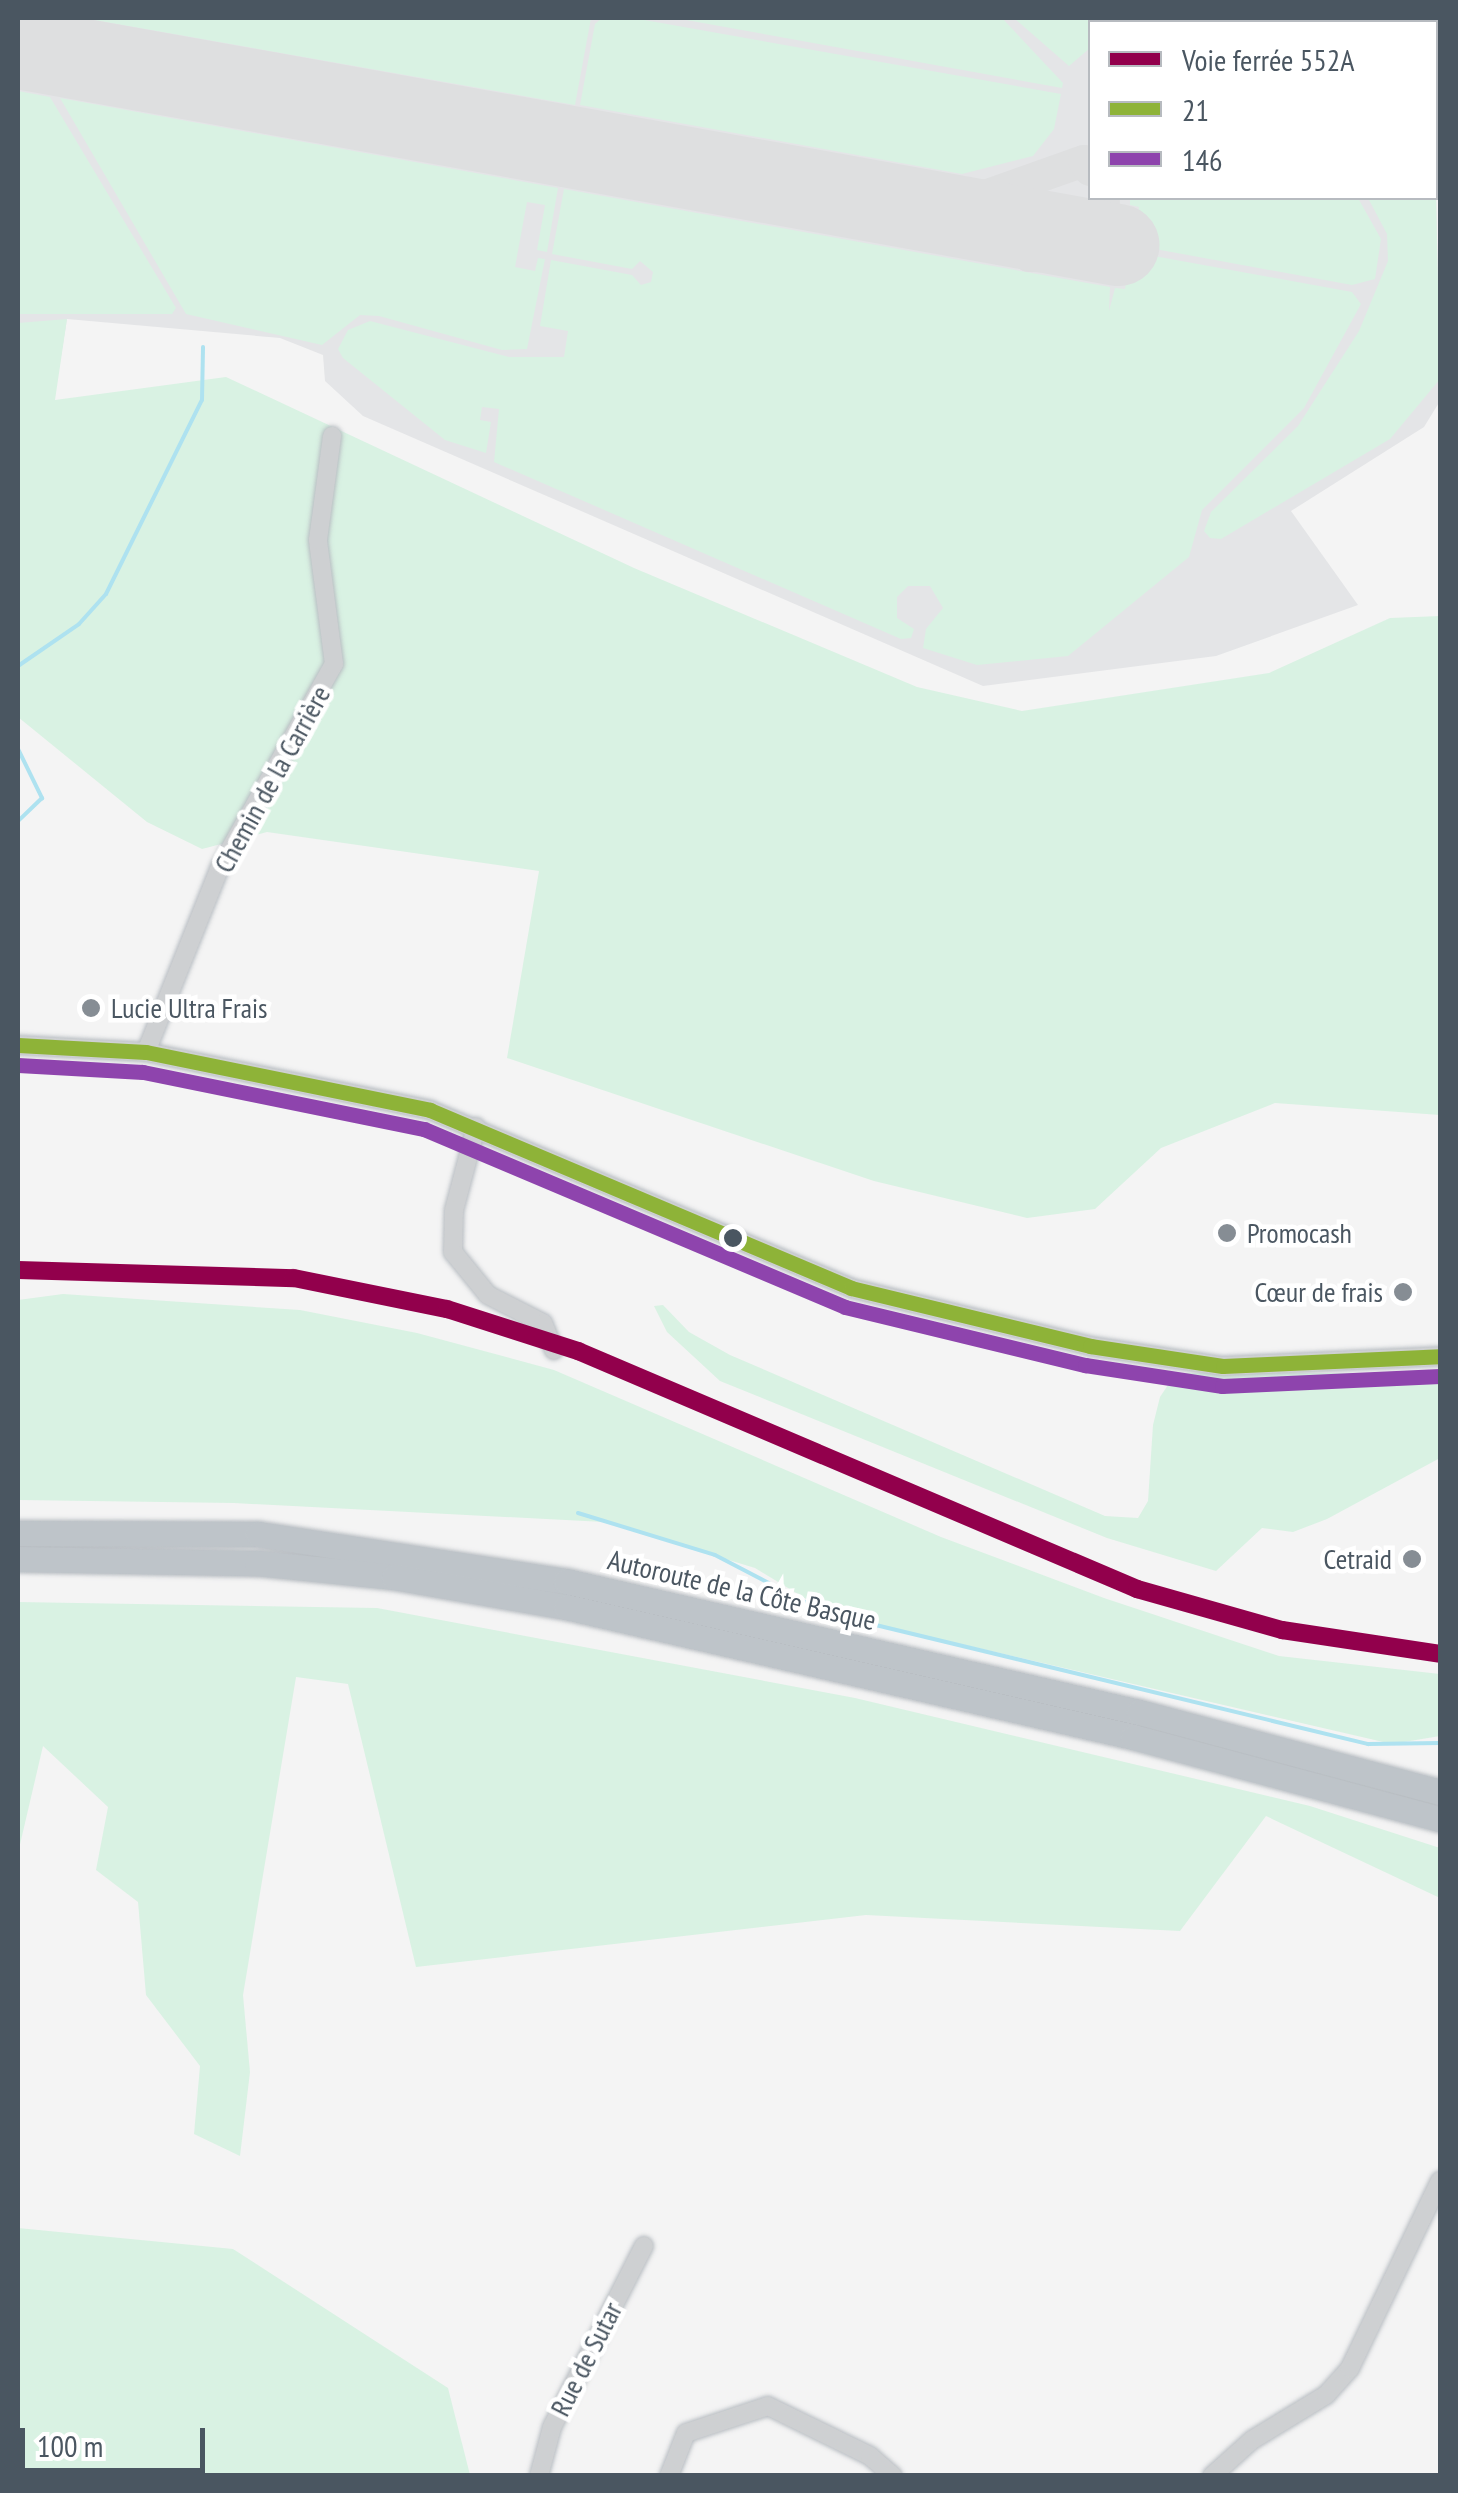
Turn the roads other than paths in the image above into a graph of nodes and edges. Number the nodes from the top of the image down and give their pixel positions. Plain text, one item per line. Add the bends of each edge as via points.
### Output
1 (332, 436) dead end
2 (18, 1045) edge
3 (146, 1052) junction
4 (476, 1127) junction
5 (554, 1350) dead end
6 (1440, 1356) edge
7 (18, 1534) edge
8 (18, 1559) edge
9 (1440, 1792) edge
10 (1440, 1819) edge
11 (1440, 2181) edge
12 (644, 2246) dead end
13 (539, 2476) edge
14 (669, 2476) edge
15 (893, 2476) edge
16 (1212, 2476) edge

1 - 3 street, Chemin de la Carrière via 318,540 334,664 220,867
2 - 3 street
3 - 4 street via 394,1100
4 - 5 street via 454,1210 453,1252 488,1295 543,1323
4 - 6 street via 817,1274 912,1305 1195,1364
7 - 9 highway, Autoroute de la Côte Basque via 258,1534 566,1580 1139,1712
8 - 10 highway, Autoroute de la Côte Basque via 257,1562 547,1604 1133,1737
11 - 16 street via 1357,2359 1326,2395 1252,2440
12 - 13 street, Rue de Sutar via 552,2427
14 - 15 street via 686,2433 768,2406 870,2456

